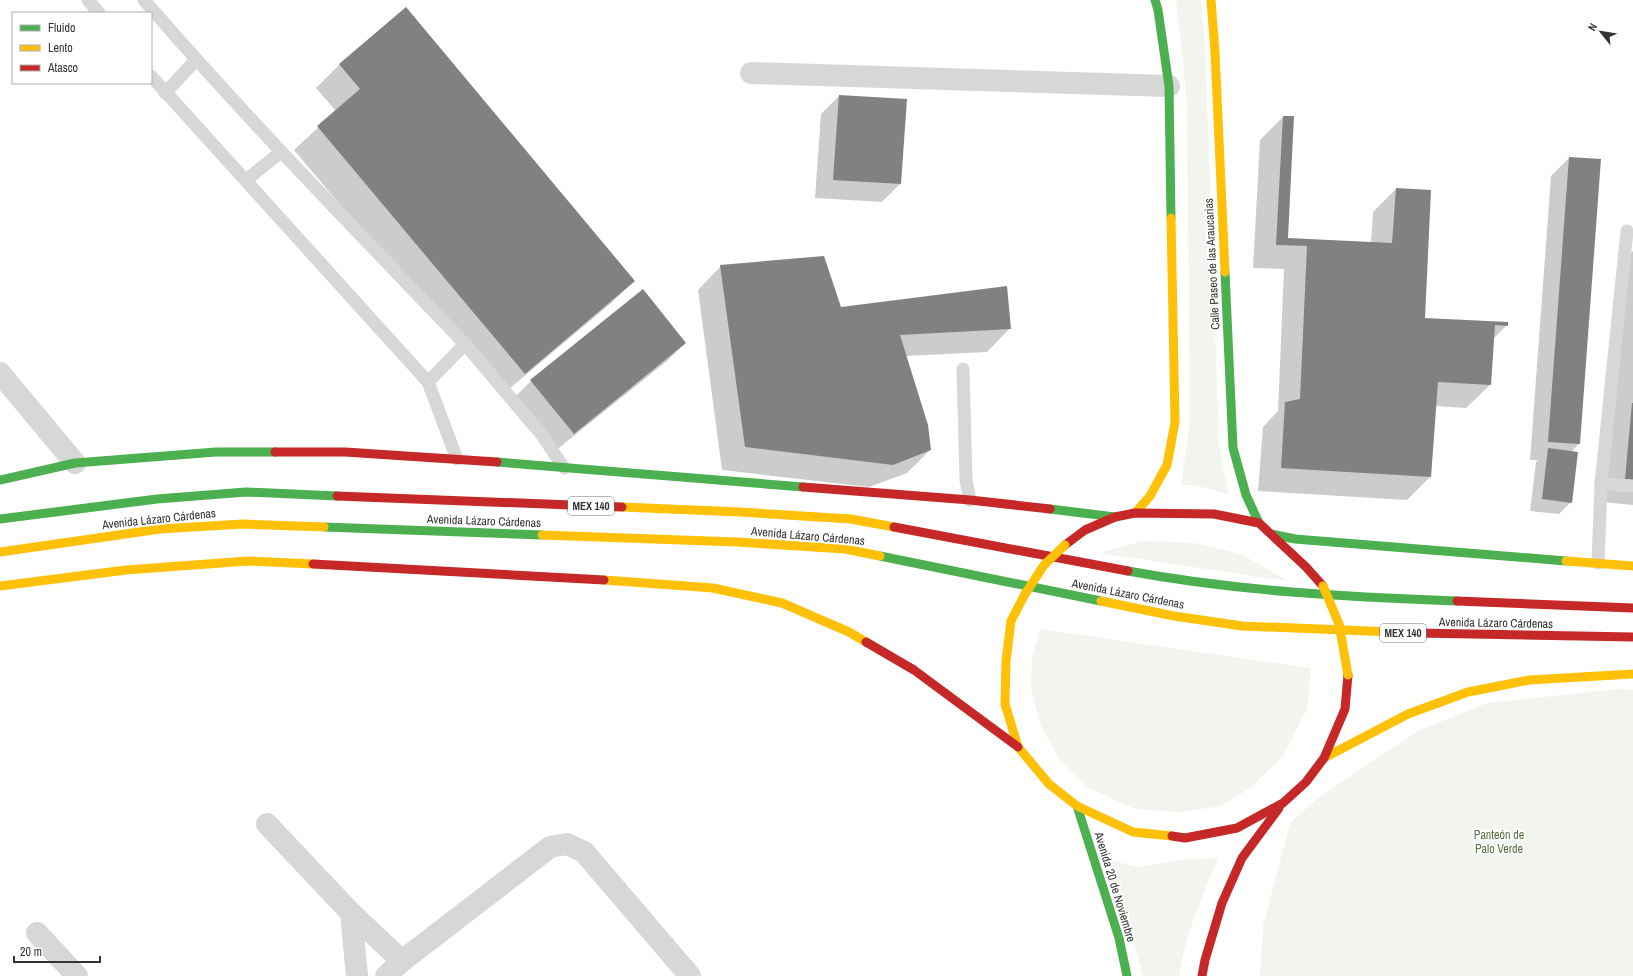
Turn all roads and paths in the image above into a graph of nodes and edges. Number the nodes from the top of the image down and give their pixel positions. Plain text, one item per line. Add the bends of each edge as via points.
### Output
1 (88, 0) edge
2 (144, 0) edge
3 (1155, 0) edge
4 (1211, 0) edge
5 (98, 12) edge
6 (196, 60) junction
7 (751, 73) dead end
8 (152, 77) edge
9 (1169, 86) junction
10 (165, 93) junction
11 (282, 152) junction
12 (246, 180) junction
13 (1627, 231) dead end
14 (465, 344) junction
15 (963, 369) dead end
16 (0, 373) edge
17 (428, 382) junction
18 (457, 459) junction
19 (75, 464) junction
20 (564, 468) junction
21 (0, 480) edge
22 (1601, 484) junction
23 (1633, 486) edge
24 (970, 500) junction
25 (1134, 513) junction
26 (1115, 517) junction
27 (0, 519) edge
28 (1258, 523) junction
29 (1271, 534) junction
30 (0, 552) edge
31 (1598, 563) junction
32 (1633, 566) edge
33 (0, 586) edge
34 (1633, 608) edge
35 (1633, 637) edge
36 (1633, 674) edge
37 (1018, 747) junction
38 (1324, 758) junction
39 (1283, 803) junction
40 (1077, 806) junction
41 (267, 824) dead end
42 (351, 912) junction
43 (37, 933) dead end
44 (402, 961) junction
45 (77, 976) edge
46 (357, 976) edge
47 (386, 976) edge
48 (690, 976) edge
49 (1127, 976) edge
50 (1202, 976) edge

1 - 5 lane
2 - 6 lane
3 - 9 main road
4 - 28 main road, Calle Paseo de las Araucarias via 1233,448 1246,495
6 - 10 lane
6 - 11 lane
7 - 9 street
8 - 10 lane
9 - 25 main road via 1175,422 1167,465 1150,496
10 - 12 lane
11 - 12 lane
11 - 14 lane
12 - 17 lane
13 - 22 lane
14 - 17 lane
14 - 20 lane via 542,435
15 - 24 lane via 966,480
16 - 19 street
17 - 18 lane
18 - 19 main road via 345,452 216,452
18 - 20 main road
19 - 21 main road
20 - 24 main road
22 - 23 lane
22 - 31 lane
24 - 26 main road
25 - 26 main road
25 - 28 main road via 1214,514
26 - 37 main road, bridge via 1085,530 1044,565 1011,621 1006,661 1005,704
27 - 34 main road, Avenida Lázaro Cárdenas / MEX 140 via 157,499 246,492 740,512 851,520 1178,580 1249,589
28 - 29 main road
29 - 31 main road via 1295,540
29 - 38 main road, bridge via 1323,586 1339,624 1348,675 1345,709
30 - 35 main road, Avenida Lázaro Cárdenas / MEX 140 via 160,529 243,524 737,542 845,550 1174,616 1242,626 1382,632
31 - 32 main road
33 - 37 main road via 126,570 248,562 570,578 713,588 782,603 849,632 914,670
36 - 38 main road via 1529,680 1468,692 1408,714
37 - 40 main road via 1049,784
38 - 39 main road via 1306,782
39 - 40 main road via 1237,828 1185,838 1133,832
39 - 50 main road via 1242,858 1222,904
40 - 49 main road, Avenida 20 de Noviembre via 1119,938
41 - 42 street
42 - 44 street
42 - 46 street
43 - 45 street
44 - 47 street
44 - 48 street via 550,847 567,844 584,852

